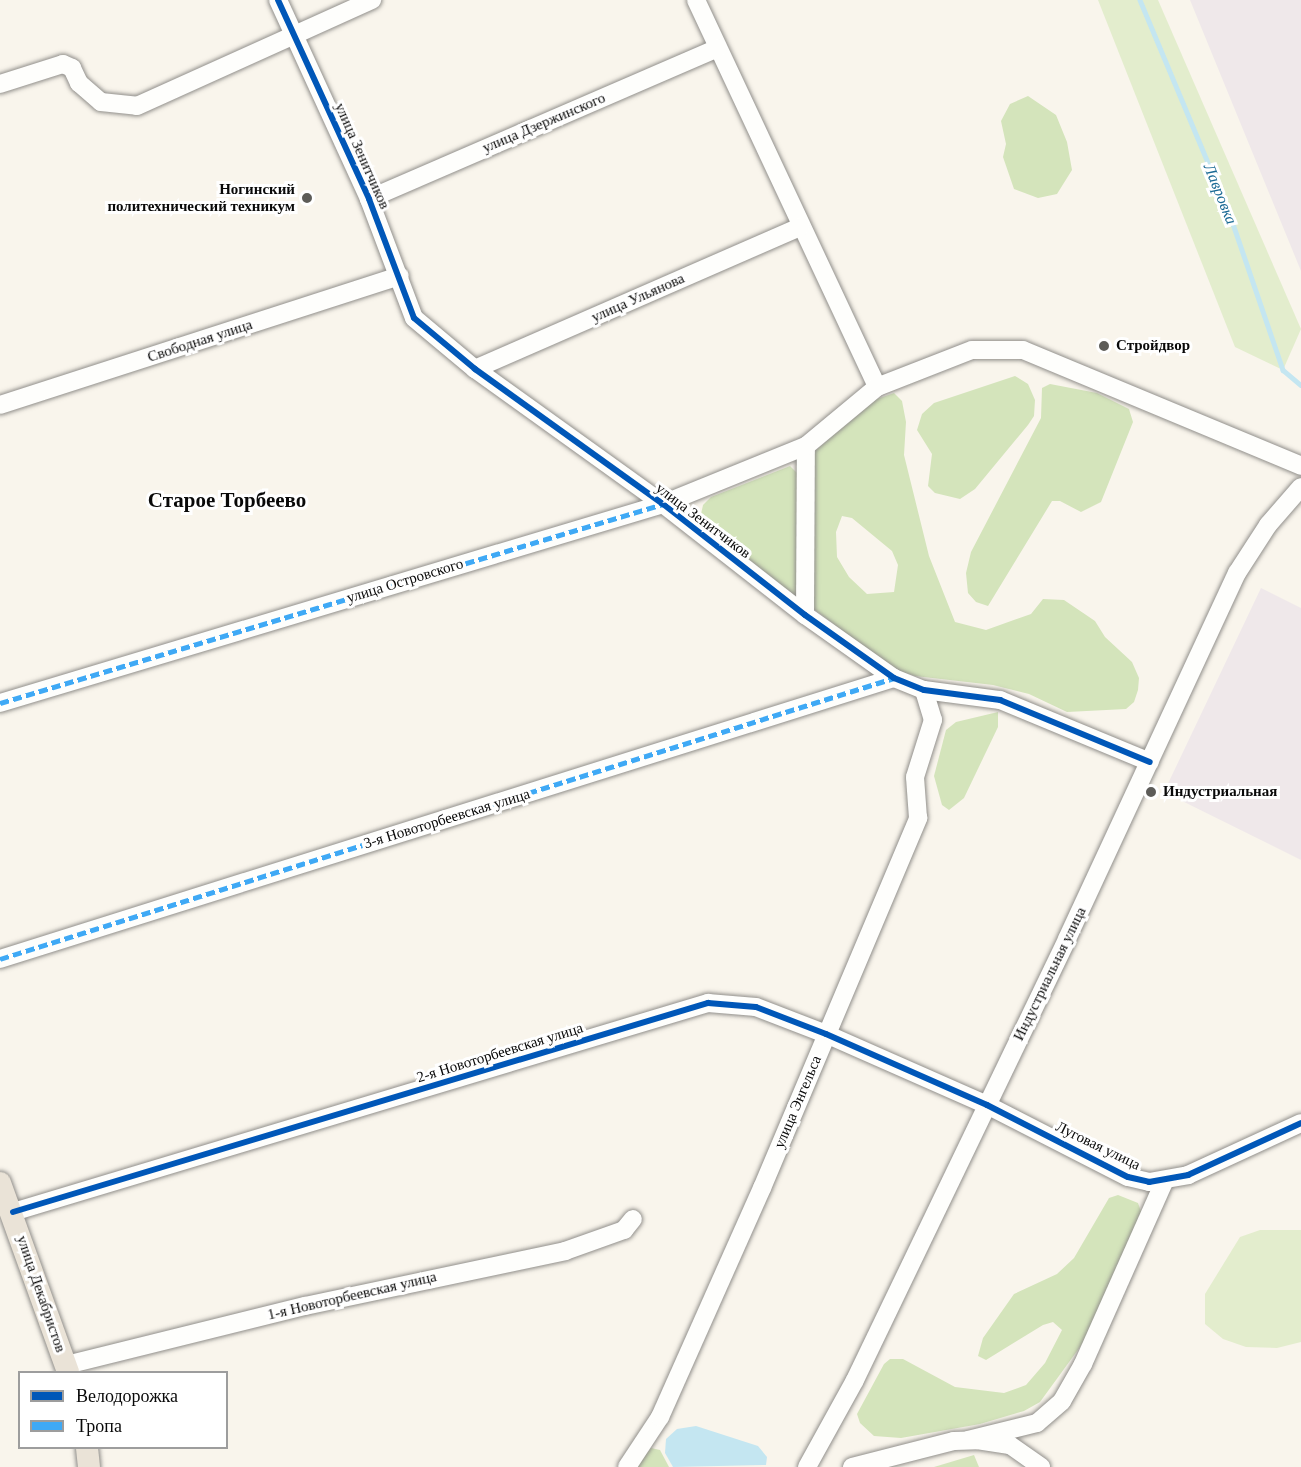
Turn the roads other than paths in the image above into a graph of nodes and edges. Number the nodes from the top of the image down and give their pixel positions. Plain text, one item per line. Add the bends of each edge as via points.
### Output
1 (278, 0) edge
2 (372, 0) edge
3 (696, 0) edge
4 (294, 36) junction
5 (718, 48) junction
6 (6, 82) edge
7 (369, 199) junction
8 (800, 227) junction
9 (400, 276) junction
10 (475, 369) junction
11 (877, 387) junction
12 (0, 405) edge
13 (806, 446) junction
14 (1301, 466) edge
15 (1301, 487) edge
16 (663, 504) junction
17 (805, 615) junction
18 (894, 678) junction
19 (924, 690) junction
20 (0, 703) edge
21 (1150, 762) junction
22 (0, 959) edge
23 (826, 1034) junction
24 (987, 1105) junction
25 (1301, 1123) edge
26 (1165, 1180) junction
27 (0, 1182) edge
28 (13, 1212) junction
29 (633, 1219) dead end
30 (67, 1369) edge
31 (968, 1440) junction
32 (87, 1449) edge
33 (89, 1467) edge
34 (627, 1467) edge
35 (807, 1467) edge
36 (852, 1467) edge
37 (1041, 1467) edge

1 - 4 street, улица Зенитчиков
2 - 4 street
3 - 5 street
4 - 6 street via 137,106 101,102 79,83 72,68 63,64
4 - 7 street, улица Зенитчиков
5 - 7 street, улица Дзержинского
5 - 8 street
7 - 9 street, улица Зенитчиков
8 - 10 street, улица Ульянова
8 - 11 street
9 - 10 street, улица Зенитчиков via 414,318
9 - 12 street, Свободная улица
10 - 16 street, улица Зенитчиков
11 - 13 street, улица Островского
11 - 14 street, улица Островского via 972,350 1023,350
13 - 16 street, улица Островского
13 - 17 street
15 - 21 street, Индустриальная улица via 1268,525 1237,573
16 - 17 street, улица Зенитчиков
16 - 20 street, улица Островского
17 - 18 street, улица Зенитчиков
18 - 19 street, улица Зенитчиков
18 - 22 street, 3-я Новоторбеевская улица
19 - 21 street, улица Зенитчиков via 1000,700
19 - 23 street, улица Энгельса via 933,720 915,777 918,818
21 - 24 street, Индустриальная улица
23 - 24 street, 2-я Новоторбеевская улица
23 - 28 street, 2-я Новоторбеевская улица via 756,1007 708,1003
23 - 34 street, улица Энгельса via 660,1417
24 - 26 street, Луговая улица via 1128,1177 1149,1182
24 - 35 street, Индустриальная улица via 855,1380
25 - 26 street, Луговая улица via 1188,1175
26 - 31 street via 1093,1343 1062,1401 1037,1423
27 - 28 main road, улица Декабристов
28 - 30 main road, улица Декабристов
29 - 30 street, 1-я Новоторбеевская улица via 624,1230 565,1251 305,1306
31 - 36 street
31 - 37 street via 1011,1445
32 - 33 main road

